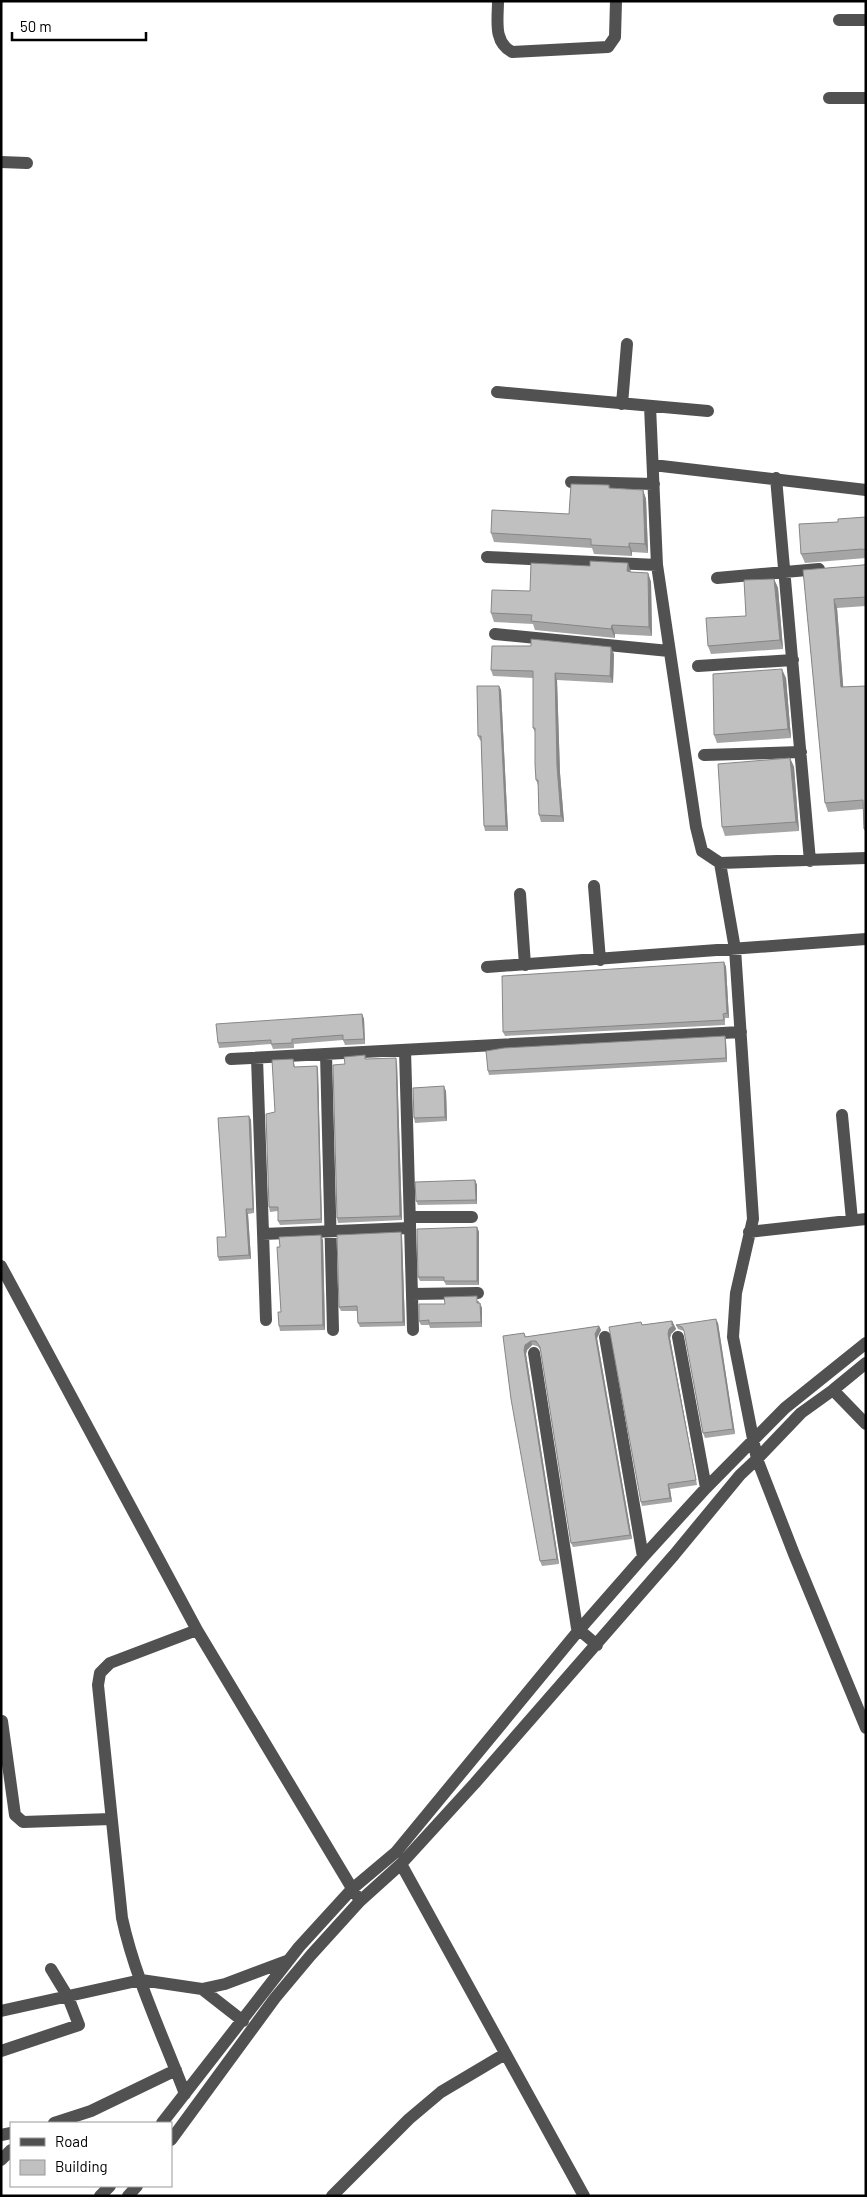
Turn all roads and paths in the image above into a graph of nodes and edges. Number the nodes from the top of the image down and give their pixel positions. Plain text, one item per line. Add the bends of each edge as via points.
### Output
1 (498, 1) edge
2 (616, 1) edge
3 (840, 20) dead end
4 (866, 20) edge
5 (829, 98) dead end
6 (866, 98) edge
7 (1, 162) edge
8 (27, 163) dead end
9 (628, 344) dead end
10 (497, 392) dead end
11 (622, 404) junction
12 (650, 406) junction
13 (708, 411) dead end
14 (653, 461) junction
15 (776, 478) junction
16 (571, 482) edge
17 (654, 484) junction
18 (866, 490) edge
19 (487, 557) dead end
20 (657, 565) junction
21 (830, 568) edge
22 (784, 572) junction
23 (717, 578) dead end
24 (496, 634) dead end
25 (669, 651) junction
26 (792, 660) junction
27 (698, 666) dead end
28 (801, 752) junction
29 (704, 755) dead end
30 (866, 858) edge
31 (810, 861) junction
32 (720, 863) junction
33 (594, 886) dead end
34 (520, 894) dead end
35 (866, 939) edge
36 (735, 949) junction
37 (600, 960) junction
38 (525, 965) junction
39 (488, 967) dead end
40 (741, 1032) junction
41 (406, 1050) junction
42 (326, 1054) junction
43 (257, 1058) junction
44 (231, 1059) dead end
45 (842, 1115) dead end
46 (472, 1217) dead end
47 (866, 1218) edge
48 (852, 1220) junction
49 (410, 1223) junction
50 (331, 1231) junction
51 (750, 1232) junction
52 (263, 1234) junction
53 (1, 1266) edge
54 (478, 1293) dead end
55 (412, 1294) junction
56 (266, 1320) dead end
57 (333, 1330) dead end
58 (413, 1330) dead end
59 (605, 1337) dead end
60 (678, 1337) dead end
61 (866, 1343) edge
62 (534, 1353) dead end
63 (866, 1363) edge
64 (833, 1390) junction
65 (866, 1424) edge
66 (754, 1442) junction
67 (758, 1460) junction
68 (706, 1488) junction
69 (643, 1557) junction
70 (197, 1630) junction
71 (579, 1630) junction
72 (596, 1645) junction
73 (2, 1721) edge
74 (866, 1728) edge
75 (111, 1819) junction
76 (401, 1864) junction
77 (352, 1889) junction
78 (360, 1901) junction
79 (289, 1960) junction
80 (51, 1969) dead end
81 (141, 1980) junction
82 (202, 1989) junction
83 (68, 1997) junction
84 (1, 2012) edge
85 (243, 2021) junction
86 (1, 2051) edge
87 (500, 2057) junction
88 (176, 2070) junction
89 (185, 2094) junction
90 (57, 2122) edge
91 (163, 2122) edge
92 (172, 2139) edge
93 (10, 2151) edge
94 (1, 2160) edge
95 (109, 2187) edge
96 (100, 2196) edge
97 (332, 2196) edge
98 (584, 2196) edge

1 - 2 street via 498,39 504,48 512,52 608,47 615,37
3 - 4 street
5 - 6 street
7 - 8 street
9 - 11 street
10 - 11 street
11 - 12 street
12 - 13 street
12 - 14 street
14 - 15 street
14 - 17 street
15 - 18 street
15 - 22 street
16 - 17 street
17 - 20 street
19 - 20 street
20 - 25 street
21 - 22 street
22 - 23 street
22 - 26 street
24 - 25 street
25 - 32 street via 702,851
26 - 27 street
26 - 28 street
28 - 29 street
28 - 31 street
30 - 31 street
31 - 32 street
32 - 36 street
33 - 37 street
34 - 38 street
35 - 36 street
36 - 37 street
36 - 40 street
37 - 38 street
38 - 39 street
40 - 41 street
40 - 51 street via 752,1219
41 - 42 street
41 - 49 street
42 - 43 street
42 - 50 street
43 - 44 street
43 - 52 street
45 - 48 street
46 - 49 street
47 - 48 street
48 - 51 street
49 - 50 street
49 - 55 street
50 - 52 street
50 - 57 street
51 - 66 street via 736,1293 733,1337
52 - 56 street
53 - 70 street
54 - 55 street
55 - 58 street
59 - 69 street
60 - 68 street
61 - 66 street via 785,1408
62 - 71 street
63 - 64 street
64 - 65 street
64 - 67 street via 801,1413
66 - 67 street
66 - 68 street
67 - 72 street via 719,1498
67 - 74 street
68 - 69 street
69 - 71 street
70 - 75 street via 110,1663 100,1673 98,1685
70 - 77 street
71 - 72 street
71 - 77 street via 396,1852
72 - 76 street
73 - 75 street via 15,1815 23,1822
75 - 81 street via 122,1918
76 - 78 street
76 - 87 street
77 - 78 street
77 - 79 street
78 - 92 street via 275,1998
79 - 82 street via 225,1984
79 - 85 street
80 - 83 street
81 - 82 street
81 - 83 street
81 - 88 street
82 - 85 street
83 - 84 street
83 - 86 street via 79,2025
85 - 89 street
87 - 97 street via 440,2092
87 - 98 street
88 - 89 street
88 - 90 street via 91,2111
89 - 91 street
93 - 94 street
95 - 96 street

